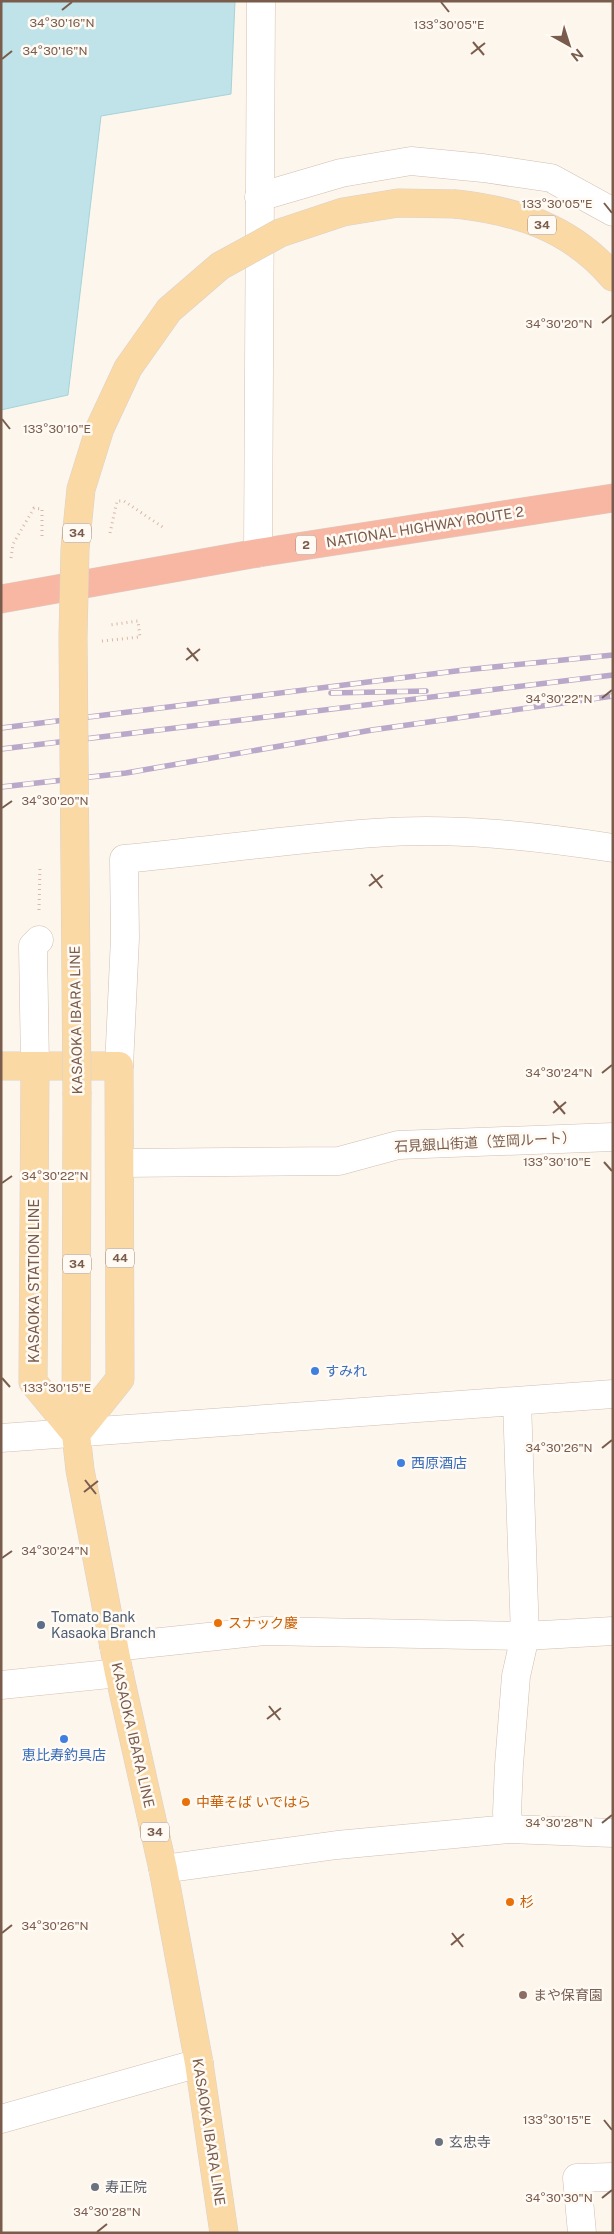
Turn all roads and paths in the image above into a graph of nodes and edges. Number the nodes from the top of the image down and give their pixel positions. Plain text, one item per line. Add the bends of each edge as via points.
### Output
1 (261, 1) edge
2 (259, 198) junction
3 (613, 212) edge
4 (613, 277) edge
5 (613, 498) edge
6 (164, 528) dead end
7 (110, 533) dead end
8 (42, 540) dead end
9 (258, 553) junction
10 (11, 558) dead end
11 (1, 599) edge
12 (109, 625) dead end
13 (98, 641) dead end
14 (613, 848) edge
15 (40, 866) dead end
16 (39, 940) joint
17 (1, 1066) edge
18 (35, 1066) junction
19 (119, 1066) junction
20 (613, 1137) edge
21 (120, 1163) junction
22 (613, 1394) edge
23 (517, 1402) junction
24 (76, 1434) junction
25 (1, 1438) edge
26 (613, 1631) edge
27 (525, 1636) junction
28 (114, 1647) junction
29 (119, 1673) junction
30 (1, 1685) edge
31 (509, 1830) junction
32 (613, 1833) edge
33 (163, 1869) junction
34 (199, 2063) junction
35 (1, 2119) edge
36 (613, 2177) edge
37 (224, 2233) edge
38 (582, 2233) edge

1 - 2 street
2 - 3 street via 341,173 411,161 551,178
2 - 9 street
4 - 24 main road, KASAOKA IBARA LINE / 34, bridge via 598,259 575,242 528,217 495,208 398,203 343,212 280,233 220,266 169,310 128,368 100,428 81,488 75,549
5 - 9 highway, NATIONAL HIGHWAY ROUTE 2 / 2
6 - 7 path via 124,501 117,501
8 - 10 path via 42,509 34,508 14,544
9 - 11 highway, NATIONAL HIGHWAY ROUTE 2 / 2
12 - 13 path via 138,621 140,636
14 - 19 street via 460,832 375,833 124,858 125,938
15 - 16 path
16 - 18 street via 33,946
17 - 18 main road
18 - 19 main road
18 - 24 main road, KASAOKA STATION LINE via 33,1382
19 - 21 main road, 44
20 - 21 street, 石見銀山街道（笠岡ルート） via 398,1145 339,1161
21 - 24 main road, 44 via 120,1379
22 - 23 street
23 - 24 street
23 - 27 street
24 - 25 street
24 - 28 main road, KASAOKA IBARA LINE / 34
26 - 27 street
27 - 28 street via 264,1632
27 - 31 street via 516,1676 509,1765
28 - 29 main road, KASAOKA IBARA LINE / 34
29 - 30 street
29 - 33 main road, KASAOKA IBARA LINE / 34
31 - 32 street
31 - 33 street via 336,1845
33 - 34 main road, KASAOKA IBARA LINE / 34
34 - 35 street
34 - 37 main road, KASAOKA IBARA LINE / 34
36 - 38 street via 578,2178

